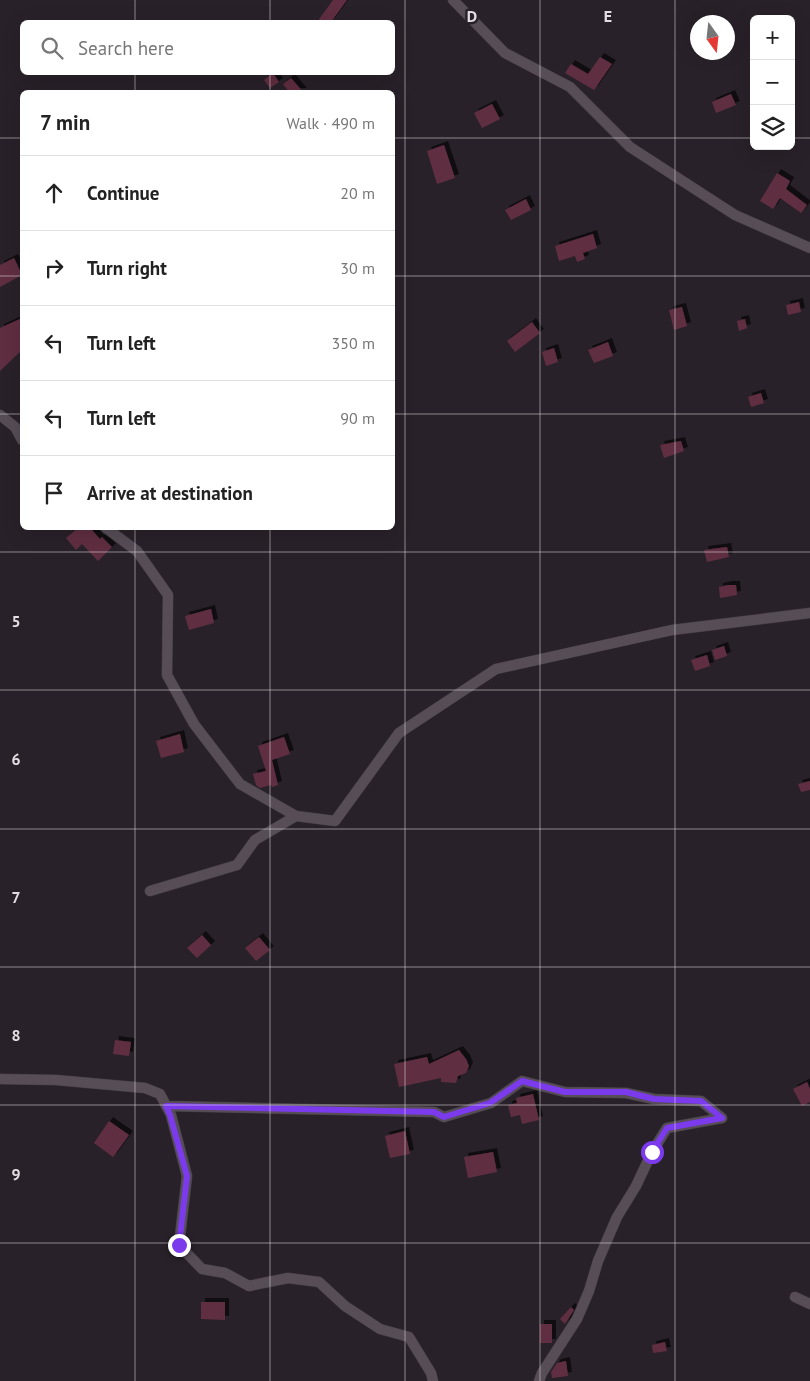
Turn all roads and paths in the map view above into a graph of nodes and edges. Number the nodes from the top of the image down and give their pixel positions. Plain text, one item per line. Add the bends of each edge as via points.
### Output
1 (453, 0) edge
2 (810, 248) edge
3 (0, 415) edge
4 (20, 436) edge
5 (109, 530) edge
6 (810, 613) edge
7 (296, 816) junction
8 (150, 891) dead end
9 (0, 1079) edge
10 (166, 1106) junction
11 (795, 1297) dead end
12 (810, 1304) edge
13 (433, 1381) edge
14 (539, 1381) edge

1 - 2 street via 505,53 570,87 630,147 735,216
3 - 4 street via 15,427
5 - 7 street via 137,551 168,595 167,675 194,724 240,784
6 - 7 street via 672,630 496,669 399,733 335,821
7 - 8 street via 255,840 237,865
9 - 10 street via 145,1088 160,1094
10 - 13 street via 187,1176 177,1247 202,1269 225,1273 249,1286 288,1278 319,1282 345,1306 380,1329 409,1337
10 - 14 street via 434,1112 444,1117 490,1103 522,1081 565,1092 626,1092 654,1099 701,1101 722,1118 667,1128 617,1216 577,1319
11 - 12 street

